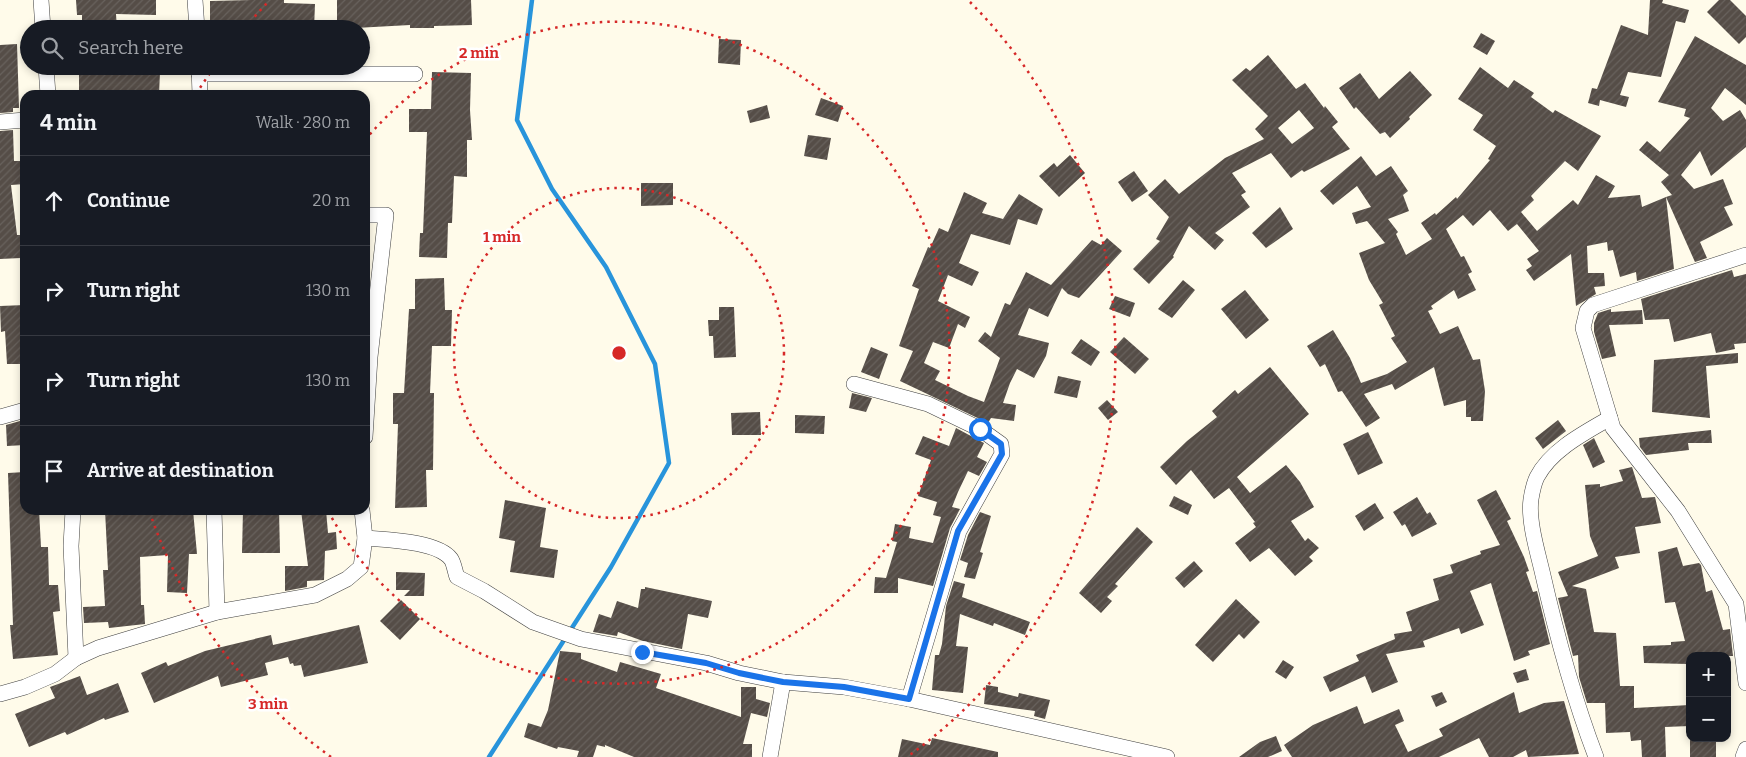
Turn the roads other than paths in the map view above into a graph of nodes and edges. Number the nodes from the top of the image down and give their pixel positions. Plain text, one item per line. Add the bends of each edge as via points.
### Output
1 (41, 0) edge
2 (196, 0) edge
3 (42, 20) edge
4 (197, 20) edge
5 (370, 73) edge
6 (415, 74) dead end
7 (47, 75) edge
8 (199, 75) edge
9 (48, 90) edge
10 (200, 90) edge
11 (20, 120) edge
12 (0, 122) edge
13 (370, 215) edge
14 (1746, 255) edge
15 (370, 357) edge
16 (854, 384) dead end
17 (20, 411) edge
18 (0, 417) edge
19 (1610, 418) junction
20 (73, 515) edge
21 (214, 515) edge
22 (363, 515) edge
23 (365, 538) junction
24 (1741, 606) edge
25 (217, 612) junction
26 (76, 658) junction
27 (783, 682) junction
28 (1746, 683) edge
29 (0, 694) edge
30 (909, 699) junction
31 (1746, 749) edge
32 (770, 757) edge
33 (1167, 757) edge
34 (1596, 757) edge
35 (1743, 757) edge

1 - 3 street
2 - 4 street
5 - 6 street
7 - 9 street
8 - 10 street
11 - 12 street
13 - 15 street via 386,215
14 - 19 street via 1608,299 1587,311 1583,328
16 - 30 street via 928,404 980,429 1001,444 1002,454 958,531
17 - 18 street
19 - 24 street via 1613,428 1678,511
19 - 34 street via 1582,434 1547,462 1536,479 1530,500 1535,541 1556,629
20 - 26 street
21 - 25 street
22 - 23 street
23 - 25 street via 361,567 347,579 315,595
23 - 27 street via 408,542 439,550 452,559 457,578 484,590 533,622 581,638
24 - 28 street
25 - 26 street via 98,648
26 - 29 street via 55,674
27 - 30 street via 844,687
27 - 32 street
30 - 33 street
31 - 35 street

